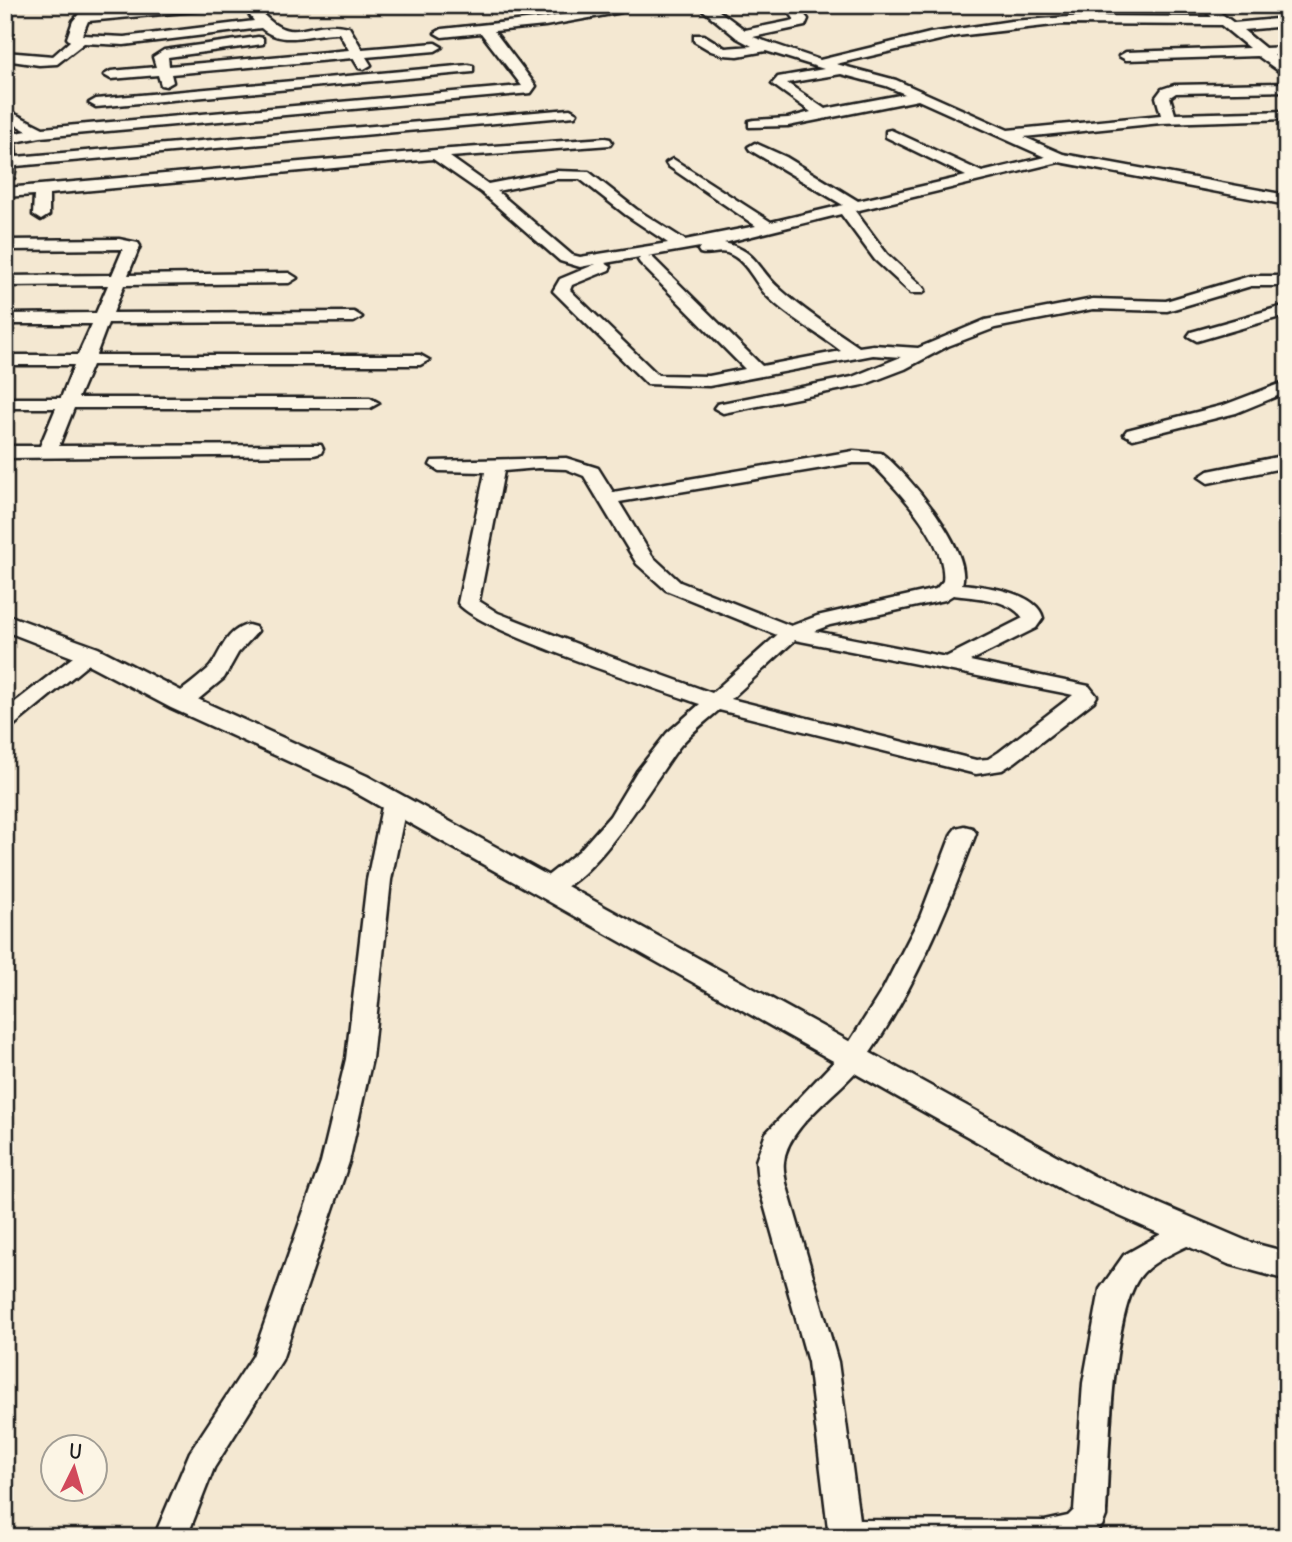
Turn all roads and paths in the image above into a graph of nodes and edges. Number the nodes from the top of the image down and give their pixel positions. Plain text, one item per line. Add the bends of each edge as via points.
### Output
1 (7, 5) edge
2 (217, 5) edge
3 (248, 5) edge
4 (618, 5) edge
5 (703, 5) edge
6 (1034, 5) edge
7 (1207, 5) edge
8 (793, 9) dead end
9 (5, 10) edge
10 (1042, 22) junction
11 (1287, 22) edge
12 (261, 24) junction
13 (1225, 24) junction
14 (485, 29) junction
15 (442, 33) dead end
16 (742, 35) junction
17 (286, 37) junction
18 (699, 38) dead end
19 (79, 40) junction
20 (435, 47) dead end
21 (766, 47) junction
22 (1287, 51) edge
23 (1259, 52) junction
24 (358, 54) junction
25 (5, 56) edge
26 (1126, 56) dead end
27 (820, 63) junction
28 (468, 69) dead end
29 (845, 69) junction
30 (164, 71) junction
31 (1287, 73) edge
32 (111, 75) dead end
33 (371, 78) junction
34 (1287, 87) edge
35 (169, 96) junction
36 (919, 96) junction
37 (382, 102) junction
38 (96, 103) dead end
39 (5, 113) edge
40 (570, 113) dead end
41 (823, 114) junction
42 (1287, 115) edge
43 (1169, 119) junction
44 (174, 121) junction
45 (754, 124) dead end
46 (395, 129) junction
47 (41, 133) junction
48 (891, 134) dead end
49 (1007, 135) junction
50 (605, 142) dead end
51 (755, 147) dead end
52 (185, 148) junction
53 (436, 154) junction
54 (410, 156) junction
55 (1059, 158) junction
56 (9, 162) junction
57 (673, 163) dead end
58 (977, 175) junction
59 (193, 176) junction
60 (42, 190) junction
61 (487, 190) junction
62 (6, 193) edge
63 (1287, 200) edge
64 (850, 208) junction
65 (41, 215) dead end
66 (768, 227) junction
67 (5, 245) edge
68 (682, 245) junction
69 (646, 260) junction
70 (289, 278) dead end
71 (119, 280) junction
72 (5, 281) edge
73 (1287, 281) edge
74 (917, 290) dead end
75 (1287, 310) edge
76 (354, 317) dead end
77 (5, 319) edge
78 (103, 319) junction
79 (1197, 336) dead end
80 (854, 352) junction
81 (918, 353) junction
82 (420, 359) dead end
83 (5, 360) edge
84 (85, 360) junction
85 (758, 372) junction
86 (1287, 386) edge
87 (1287, 400) edge
88 (5, 403) edge
89 (68, 403) junction
90 (370, 403) dead end
91 (723, 408) dead end
92 (1230, 409) junction
93 (1133, 434) dead end
94 (314, 449) dead end
95 (5, 452) edge
96 (47, 452) junction
97 (1287, 461) edge
98 (439, 465) dead end
99 (496, 466) junction
100 (1208, 477) dead end
101 (605, 499) junction
102 (949, 589) junction
103 (5, 622) edge
104 (248, 631) dead end
105 (791, 634) junction
106 (89, 654) junction
107 (948, 664) junction
108 (181, 702) junction
109 (715, 702) junction
110 (5, 721) edge
111 (395, 802) junction
112 (964, 832) dead end
113 (550, 887) junction
114 (853, 1058) junction
115 (1189, 1232) junction
116 (1287, 1266) edge
117 (845, 1535) edge
118 (170, 1537) edge

1 - 9 street
2 - 19 street via 84,17 74,38
3 - 12 street
4 - 14 street via 617,9 581,16
5 - 16 street
6 - 10 street
7 - 13 street
8 - 16 street via 802,19 800,23
10 - 13 street
10 - 27 street via 950,32
11 - 13 street
12 - 17 street
12 - 19 street via 145,39
13 - 23 street
14 - 15 street
14 - 37 street via 528,86 526,90
16 - 21 street
17 - 24 street via 338,28 344,30
17 - 30 street via 164,54 160,57
18 - 21 street via 728,53
19 - 25 street via 57,60
20 - 24 street
21 - 27 street
22 - 23 street
23 - 26 street
23 - 31 street
24 - 30 street
24 - 33 street
27 - 29 street
28 - 33 street
29 - 36 street
29 - 41 street via 780,82
30 - 32 street
30 - 35 street
33 - 35 street
33 - 37 street
34 - 43 street via 1174,89 1163,97
35 - 38 street
35 - 44 street
36 - 41 street
36 - 49 street
37 - 44 street
37 - 46 street
39 - 47 street
40 - 46 street
41 - 45 street
42 - 43 street
43 - 49 street
44 - 47 street
44 - 52 street
46 - 52 street
46 - 54 street
47 - 56 street via 8,139
48 - 58 street
49 - 55 street
50 - 53 street
51 - 64 street
52 - 56 street
52 - 59 street
53 - 54 street
53 - 61 street
54 - 59 street
55 - 58 street
55 - 63 street
56 - 62 street
57 - 66 street
58 - 64 street
59 - 60 street
60 - 62 street
60 - 65 street
61 - 68 street via 556,175 584,175
61 - 68 street via 566,258 580,262
64 - 66 street
64 - 74 street via 881,257
66 - 68 street
67 - 71 street via 131,245
69 - 80 street via 722,247 735,250 752,263 773,292
69 - 85 street
69 - 85 street via 598,268 566,282 561,291 653,380 709,381
70 - 71 street
71 - 72 street
71 - 78 street
73 - 81 street via 1250,281 1167,306 1093,304 991,324
75 - 79 street
76 - 78 street
77 - 78 street
78 - 84 street
80 - 81 street
80 - 85 street
81 - 91 street via 857,381
82 - 84 street
83 - 84 street
84 - 89 street
86 - 92 street
87 - 92 street
88 - 89 street
89 - 90 street
89 - 96 street
92 - 93 street
94 - 96 street
95 - 96 street
97 - 100 street
98 - 99 street
99 - 101 street via 581,466 591,472
99 - 109 street via 468,603 587,656
101 - 102 street via 783,467 874,457 892,473 941,538 953,567
101 - 105 street via 644,560 673,586
102 - 105 street via 938,596 824,620
102 - 107 street via 1008,599 1025,606 1033,618
103 - 106 street
104 - 108 street via 228,651 216,673
105 - 107 street
105 - 109 street
106 - 108 street
106 - 110 street
107 - 109 street via 1068,687 1086,696 1007,757 994,765 976,767
108 - 111 street
109 - 113 street via 675,738 587,856
111 - 113 street
111 - 118 street via 379,880 359,1059 335,1162 267,1360 201,1462
112 - 114 street via 926,929
113 - 114 street
114 - 115 street via 1082,1185
114 - 117 street via 780,1133 770,1161 772,1183 823,1362
115 - 116 street via 1241,1254
115 - 117 street via 1134,1263 1115,1289 1098,1383 1090,1516 1077,1528 1045,1535

